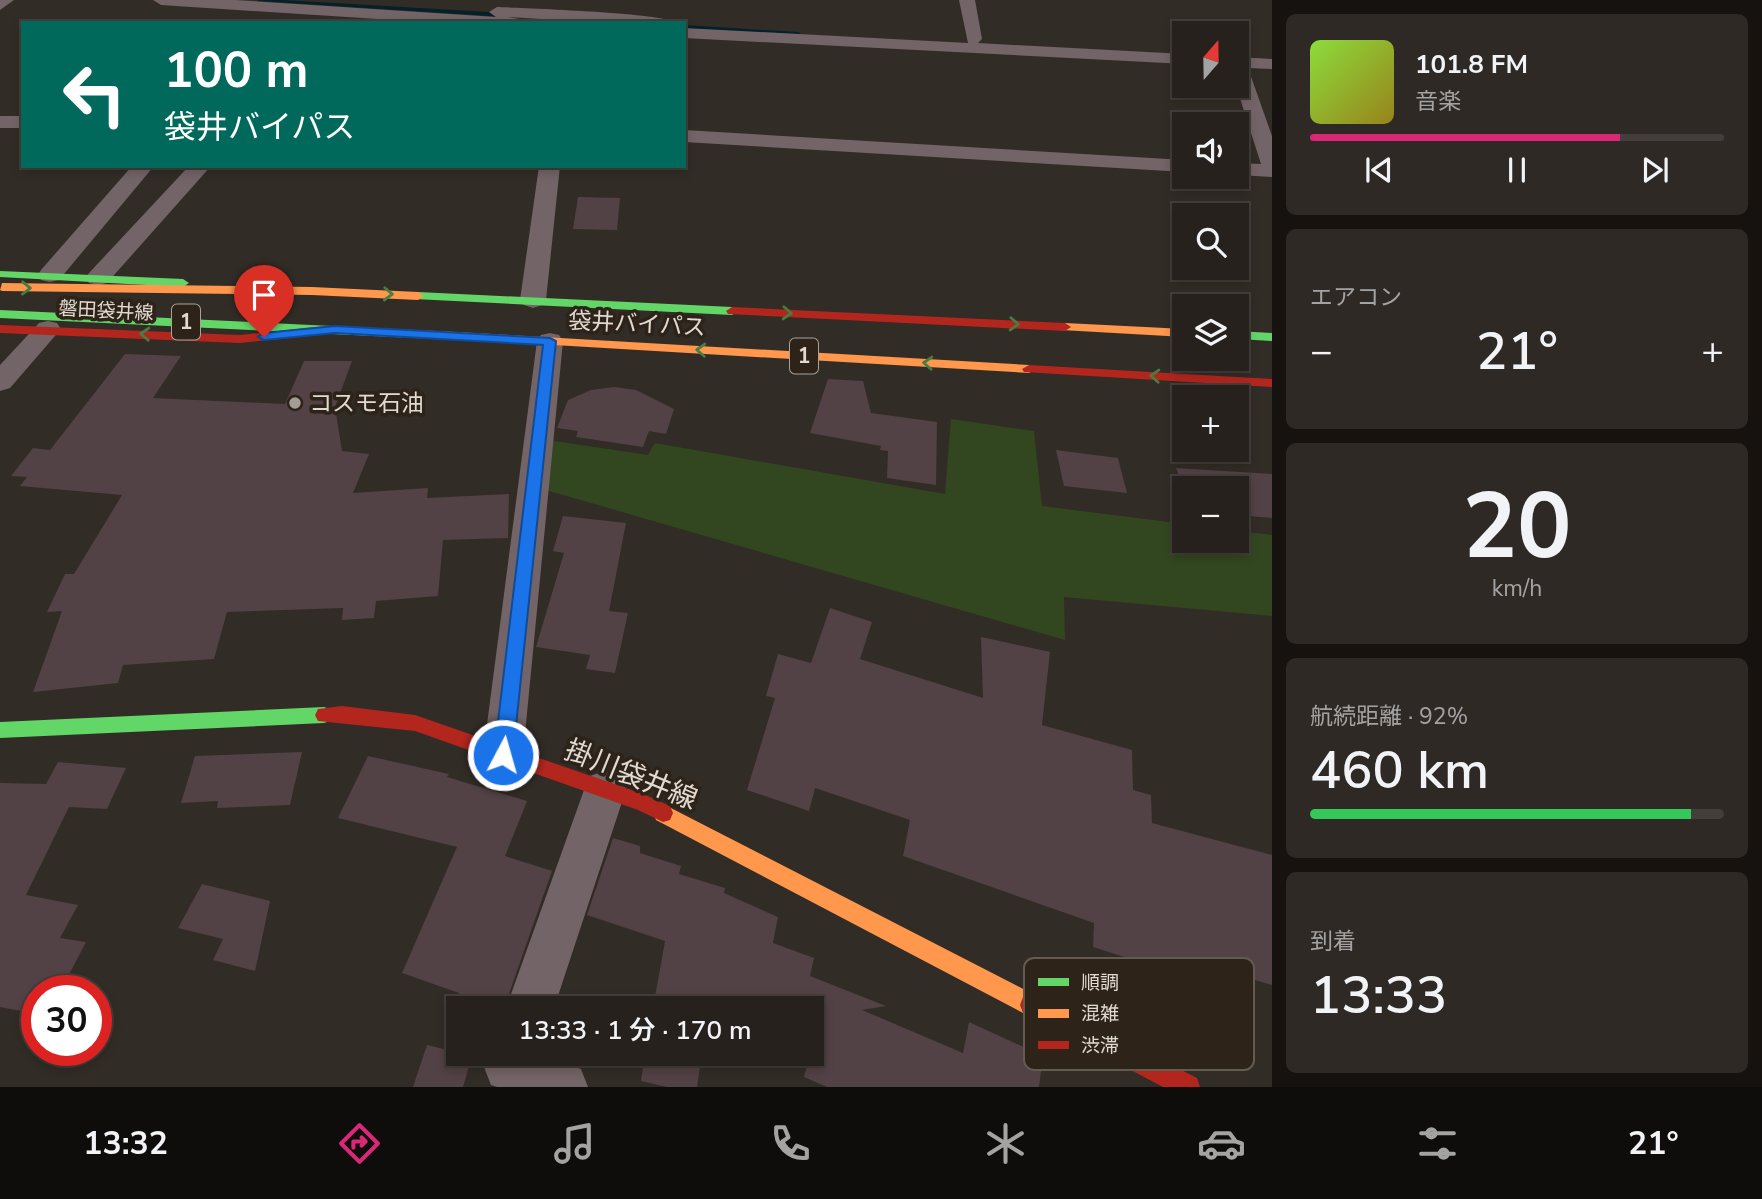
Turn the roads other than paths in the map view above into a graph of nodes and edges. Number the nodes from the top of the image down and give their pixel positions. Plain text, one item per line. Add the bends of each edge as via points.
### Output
1 (6, 0) edge
2 (161, 0) edge
3 (332, 0) edge
4 (967, 0) edge
5 (264, 3) edge
6 (395, 3) edge
7 (0, 5) edge
8 (617, 17) edge
9 (252, 21) edge
10 (494, 21) edge
11 (652, 21) edge
12 (686, 24) edge
13 (686, 33) edge
14 (974, 39) junction
15 (1172, 48) edge
16 (1250, 52) edge
17 (1272, 53) edge
18 (1172, 58) edge
19 (1250, 63) edge
20 (1272, 64) edge
21 (1249, 98) edge
22 (0, 122) edge
23 (21, 122) edge
24 (686, 136) edge
25 (1172, 165) edge
26 (1272, 166) edge
27 (142, 168) edge
28 (199, 168) edge
29 (550, 168) edge
30 (1249, 170) edge
31 (1272, 171) edge
32 (0, 274) edge
33 (50, 275) junction
34 (98, 278) junction
35 (0, 287) edge
36 (320, 292) junction
37 (533, 300) junction
38 (0, 326) edge
39 (48, 329) junction
40 (335, 329) junction
41 (1172, 331) edge
42 (1249, 336) edge
43 (1272, 337) edge
44 (550, 341) junction
45 (0, 382) edge
46 (1272, 383) edge
47 (0, 730) edge
48 (503, 755) junction
49 (605, 790) junction
50 (534, 996) edge
51 (1024, 1000) edge
52 (511, 1069) edge
53 (1156, 1070) edge
54 (563, 1087) edge
55 (1188, 1087) edge

1 - 7 street
2 - 5 street
3 - 6 street
4 - 14 street
5 - 9 street
5 - 10 street
6 - 8 street
8 - 11 street
12 - 14 street
13 - 18 street
14 - 15 street
16 - 17 street
19 - 20 street
21 - 26 street
22 - 23 street
24 - 25 street
27 - 33 street
28 - 34 street
29 - 37 street
30 - 31 street
32 - 33 main road, 磐田袋井線
33 - 34 main road, 磐田袋井線
34 - 36 main road, 磐田袋井線
35 -> 36 main road, 袋井バイパス / 1
36 -> 37 main road, 袋井バイパス / 1
37 -> 41 main road, 袋井バイパス / 1
38 - 39 main road, 磐田袋井線
38 - 40 main road, 袋井バイパス / 1
40 -> 39 main road, 磐田袋井線 via 240,339
39 - 45 street
40 - 44 main road, 袋井バイパス / 1
42 - 43 main road
46 -> 44 main road, 袋井バイパス / 1
44 - 48 street
47 - 48 main road, 掛川袋井線 via 342,714 415,723
48 - 49 main road, 掛川袋井線
49 - 50 street
49 - 51 main road, 掛川袋井線 via 718,839
52 - 54 street
53 - 55 main road, 掛川袋井線

